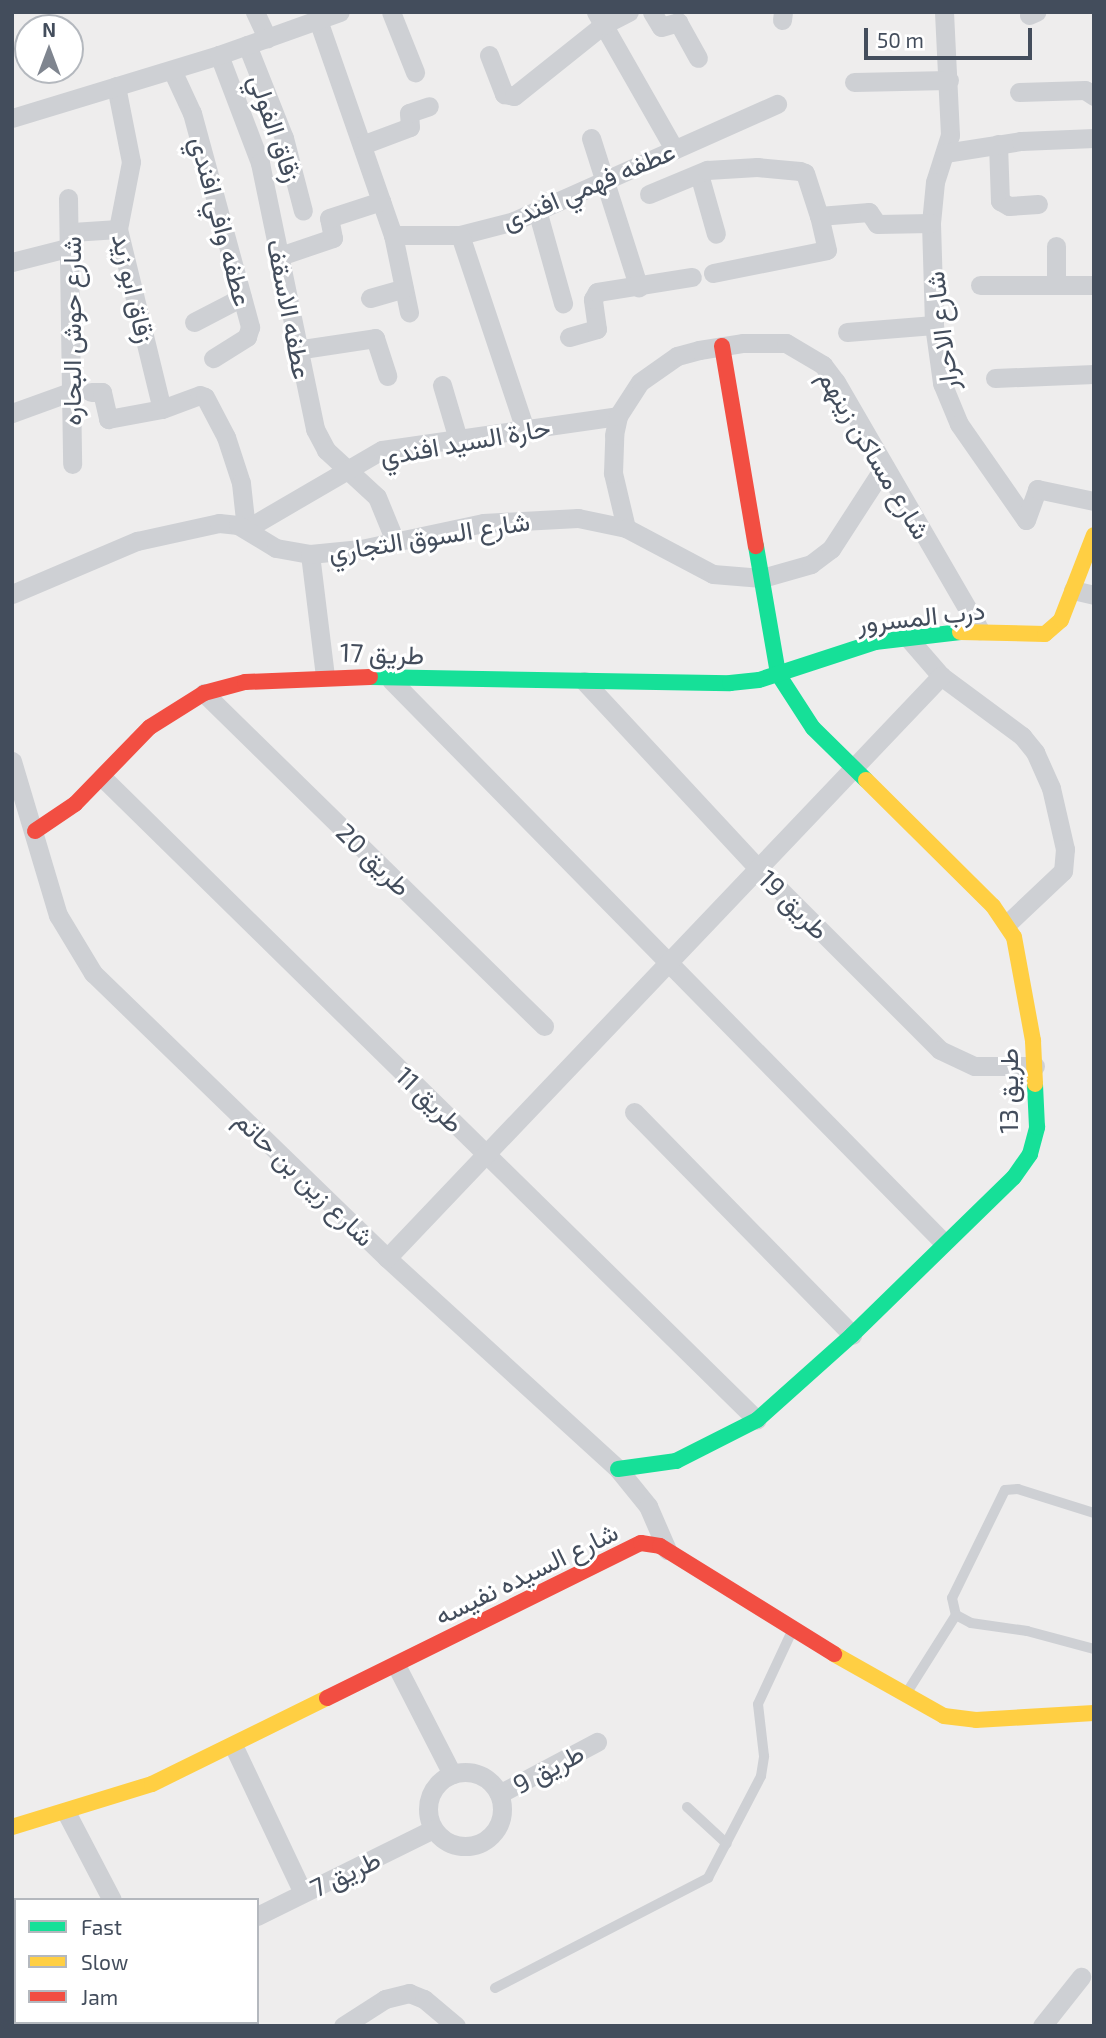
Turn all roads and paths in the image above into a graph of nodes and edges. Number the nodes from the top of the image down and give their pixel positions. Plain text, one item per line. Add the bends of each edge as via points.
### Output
1 (255, 12) edge
2 (340, 12) edge
3 (391, 12) edge
4 (629, 12) edge
5 (652, 12) edge
6 (944, 12) edge
7 (599, 19) edge
8 (318, 20) junction
9 (267, 38) junction
10 (247, 45) junction
11 (219, 55) junction
12 (489, 55) dead end
13 (698, 58) dead end
14 (172, 69) junction
15 (415, 72) dead end
16 (948, 80) junction
17 (855, 82) dead end
18 (116, 86) junction
19 (1019, 92) dead end
20 (1094, 96) edge
21 (777, 104) dead end
22 (429, 106) dead end
23 (12, 118) edge
24 (591, 138) dead end
25 (1094, 138) edge
26 (998, 144) junction
27 (362, 145) junction
28 (674, 149) junction
29 (945, 153) junction
30 (699, 174) junction
31 (604, 178) junction
32 (649, 194) dead end
33 (68, 198) dead end
34 (381, 201) junction
35 (1038, 204) dead end
36 (537, 210) junction
37 (303, 211) dead end
38 (819, 216) junction
39 (931, 223) junction
40 (118, 229) junction
41 (716, 234) dead end
42 (393, 235) junction
43 (460, 235) junction
44 (71, 240) junction
45 (1056, 246) dead end
46 (280, 256) junction
47 (12, 261) edge
48 (713, 273) dead end
49 (692, 277) dead end
50 (980, 285) dead end
51 (1056, 285) junction
52 (1094, 285) edge
53 (404, 288) junction
54 (639, 288) junction
55 (242, 296) junction
56 (370, 298) dead end
57 (563, 303) dead end
58 (409, 313) dead end
59 (194, 322) dead end
60 (934, 325) junction
61 (847, 332) dead end
62 (569, 337) dead end
63 (722, 346) junction
64 (296, 350) junction
65 (213, 358) dead end
66 (1094, 374) edge
67 (387, 376) dead end
68 (995, 378) dead end
69 (442, 385) dead end
70 (70, 392) junction
71 (91, 392) dead end
72 (162, 409) junction
73 (12, 413) edge
74 (618, 416) junction
75 (525, 429) junction
76 (457, 439) junction
77 (72, 464) dead end
78 (884, 467) junction
79 (351, 468) junction
80 (1094, 501) edge
81 (626, 528) junction
82 (246, 529) junction
83 (1094, 535) edge
84 (396, 541) junction
85 (310, 554) junction
86 (762, 578) junction
87 (1073, 590) junction
88 (12, 594) edge
89 (1094, 595) edge
90 (980, 630) junction
91 (909, 639) junction
92 (778, 674) junction
93 (325, 676) junction
94 (941, 676) junction
95 (391, 680) junction
96 (584, 681) junction
97 (204, 693) junction
98 (12, 761) edge
99 (852, 769) junction
100 (103, 778) junction
101 (35, 831) junction
102 (758, 868) junction
103 (1007, 924) junction
104 (669, 962) junction
105 (544, 1026) dead end
106 (1035, 1066) junction
107 (634, 1112) dead end
108 (486, 1155) junction
109 (943, 1242) junction
110 (387, 1258) junction
111 (852, 1335) junction
112 (757, 1420) junction
113 (618, 1469) junction
114 (1094, 1513) edge
115 (667, 1550) junction
116 (956, 1615) junction
117 (793, 1630) junction
118 (1094, 1649) edge
119 (396, 1665) junction
120 (904, 1697) junction
121 (1094, 1713) edge
122 (597, 1742) dead end
123 (233, 1747) junction
124 (452, 1774) junction
125 (499, 1794) junction
126 (687, 1807) dead end
127 (66, 1812) junction
128 (12, 1827) edge
129 (433, 1829) junction
130 (727, 1844) junction
131 (303, 1893) junction
132 (111, 1898) edge
133 (259, 1915) edge
134 (1081, 1977) dead end
135 (495, 1988) dead end
136 (343, 2026) edge
137 (456, 2026) edge
138 (1042, 2026) edge

1 - 9 street
2 - 8 street
3 - 15 street
4 - 7 street
5 - 13 street via 662,27 677,20
6 - 16 street, شارع الاحرار
7 - 12 street via 514,96 504,94
7 - 28 street
8 - 9 street
8 - 27 street
9 - 10 street
10 - 11 street
10 - 37 street, زقاق الفولي via 284,138
11 - 14 street
11 - 46 street, عطفه الاسقف via 260,163
14 - 18 street
14 - 55 street, عطفه وافي افندي via 192,113
16 - 17 street
16 - 29 street, شارع الاحرار via 950,135
18 - 23 street
18 - 40 street, زقاق ابو زيد via 131,162
19 - 20 street via 1085,90
21 - 28 street, عطفه فهمي افندى
22 - 27 street via 409,113 410,127
24 - 31 street
25 - 26 street
26 - 29 street
26 - 35 street via 1000,201 1009,206
27 - 34 street
28 - 31 street, عطفه فهمي افندى
29 - 39 street, شارع الاحرار via 935,183
30 - 32 street
30 - 38 street via 757,167 803,171
30 - 41 street
31 - 36 street, عطفه فهمي افندى
31 - 54 street
33 - 44 street, شارع حوش البحاره
34 - 42 street
34 - 46 street via 329,219 333,238
36 - 43 street, عطفه فهمي افندى
36 - 57 street
38 - 39 street via 869,212 877,224
38 - 48 street via 828,247
39 - 60 street, شارع الاحرار
40 - 44 street
40 - 72 street, زقاق ابو زيد
42 - 43 street, عطفه فهمي افندى
42 - 53 street
43 - 75 street
44 - 47 street
44 - 70 street, شارع حوش البحاره
45 - 51 street
46 - 64 street, عطفه الاسقف
49 - 54 street
50 - 51 street
51 - 52 street
53 - 56 street
53 - 58 street
54 - 62 street via 593,295 597,329
55 - 59 street
55 - 65 street, عطفه وافي افندي via 250,333
60 - 61 street
60 - 80 street, شارع الاحرار via 950,405 999,478 1004,495 1026,520 1037,489
63 - 74 street, شارع مساكن زينهم via 677,356 657,367 640,382
63 - 78 street, شارع مساكن زينهم via 786,343 823,365
63 - 86 street
64 - 67 street via 375,338
64 - 79 street, عطفه الاسقف via 320,439
66 - 68 street
69 - 76 street
70 - 73 street
70 - 77 street, شارع حوش البحاره
71 - 72 street via 102,392 108,419
72 - 82 street via 202,395 226,437 241,483
74 - 75 street, حارة السيد افندي
74 - 81 street, شارع مساكن زينهم via 613,473
75 - 76 street, حارة السيد افندي
76 - 79 street, حارة السيد افندي via 382,450
78 - 86 street, شارع السوق التجاري via 831,549 811,564
78 - 90 street, شارع مساكن زينهم
79 - 82 street, حارة السيد افندي
79 - 84 street, عطفه الاسقف via 387,512
81 - 84 street, شارع السوق التجاري via 578,517 518,518
81 - 86 street, شارع السوق التجاري via 713,574
82 - 85 street, شارع السوق التجاري via 276,548
82 - 88 street, شارع السوق التجاري via 219,523 137,541
83 - 87 street, درب المسرور
84 - 85 street, شارع السوق التجاري
85 - 93 street
86 - 92 street
87 - 89 street
87 - 90 street, درب المسرور via 1061,620 1045,634
90 - 91 street, درب المسرور
91 - 92 street, درب المسرور via 843,649
91 - 94 street
92 - 96 street, طريق 17 via 730,683
92 - 99 street, طريق 13 via 801,713
93 - 95 street, طريق 17
93 - 97 street, طريق 17 via 245,682
94 - 99 street
94 - 103 street via 1022,736 1051,788 1065,849 1063,871
95 - 96 street, طريق 17
95 - 104 street
96 - 102 street, طريق 19
97 - 100 street, طريق 17 via 150,727
97 - 105 street, طريق 20
98 - 101 street, شارع زين بن حاتم
99 - 102 street
99 - 103 street, طريق 13
100 - 101 street, طريق 17
100 - 108 street, طريق 11
101 - 110 street, شارع زين بن حاتم via 58,915 93,973
102 - 104 street
102 - 106 street, طريق 19 via 940,1050 975,1066
103 - 106 street, طريق 13 via 1021,956
104 - 108 street
104 - 109 street
106 - 109 street, طريق 13 via 1037,1127 1030,1154 1014,1177
107 - 111 street
108 - 110 street
108 - 112 street, طريق 11
109 - 111 street, طريق 13
110 - 113 street, شارع زين بن حاتم
111 - 112 street, طريق 13
112 - 113 street, طريق 13 via 676,1461
113 - 115 street, شارع زين بن حاتم via 648,1506
114 - 116 lane via 1018,1489 1005,1490 952,1598
115 - 117 street, شارع السيده نفيسه
115 - 119 street, شارع السيده نفيسه via 650,1543 632,1546
116 - 118 lane via 971,1623 1027,1631
116 - 120 lane
117 - 120 street, شارع السيده نفيسه
117 - 130 lane via 762,1691 758,1717 764,1756 761,1776
119 - 123 street, شارع السيده نفيسه
119 - 124 street
120 - 121 street, شارع السيده نفيسه via 944,1716 976,1720
122 - 125 street, طريق 9
123 - 127 street, شارع السيده نفيسه via 152,1784
123 - 131 street
124 - 125 street via 474,1773
124 - 129 street via 429,1797
125 - 129 street via 502,1818 497,1830 477,1845 452,1845
126 - 130 lane
127 - 128 street, شارع السيده نفيسه
127 - 132 street
129 - 131 street, طريق 7
130 - 135 lane via 714,1870 691,1890
131 - 133 street, طريق 7
134 - 138 street
136 - 137 street via 385,1999 409,1993 424,1999

